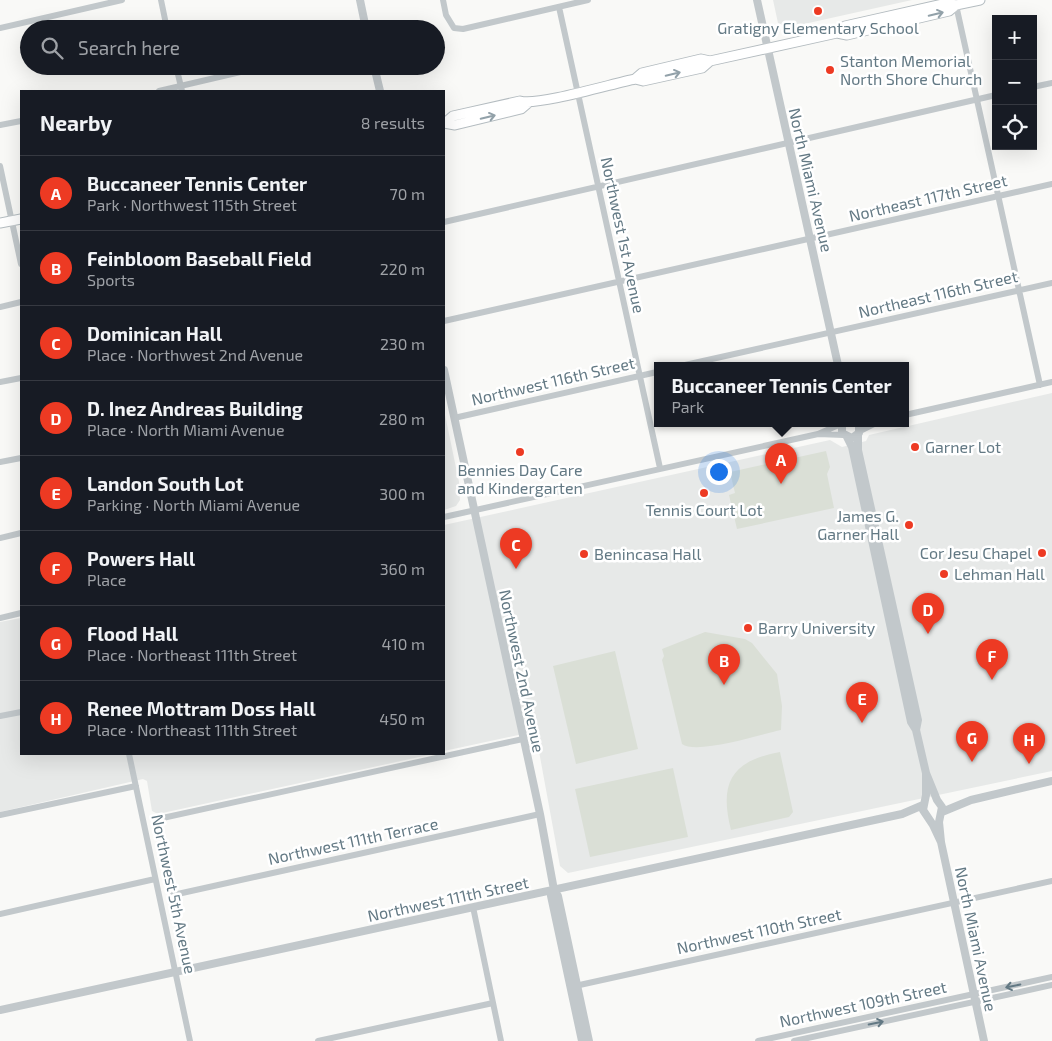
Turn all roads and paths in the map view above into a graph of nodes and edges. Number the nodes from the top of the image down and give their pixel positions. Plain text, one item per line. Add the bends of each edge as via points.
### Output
1 (122, 0) edge
2 (161, 0) edge
3 (360, 0) edge
4 (443, 0) edge
5 (588, 0) edge
6 (757, 0) edge
7 (980, 0) edge
8 (956, 6) junction
9 (559, 7) junction
10 (35, 20) edge
11 (165, 20) edge
12 (364, 20) edge
13 (20, 23) edge
14 (0, 28) edge
15 (767, 49) junction
16 (178, 75) edge
17 (233, 75) edge
18 (376, 75) edge
19 (1052, 83) edge
20 (1037, 86) edge
21 (181, 89) edge
22 (380, 90) edge
23 (579, 92) junction
24 (992, 96) edge
25 (977, 99) junction
26 (20, 120) edge
27 (445, 122) edge
28 (0, 125) edge
29 (788, 144) junction
30 (0, 166) edge
31 (1052, 184) edge
32 (600, 187) junction
33 (998, 197) junction
34 (20, 218) edge
35 (11, 221) junction
36 (445, 222) edge
37 (0, 223) edge
38 (810, 239) junction
39 (20, 260) edge
40 (619, 283) junction
41 (1052, 283) edge
42 (1018, 291) junction
43 (20, 302) edge
44 (0, 307) edge
45 (445, 321) edge
46 (830, 332) junction
47 (698, 362) edge
48 (837, 362) edge
49 (654, 373) edge
50 (445, 375) edge
51 (638, 376) junction
52 (20, 378) edge
53 (0, 382) edge
54 (1052, 382) edge
55 (1040, 385) junction
56 (909, 414) edge
57 (454, 418) junction
58 (833, 427) edge
59 (841, 427) edge
60 (859, 429) edge
61 (818, 434) junction
62 (845, 436) junction
63 (20, 458) edge
64 (0, 462) edge
65 (660, 468) junction
66 (474, 510) junction
67 (445, 517) edge
68 (20, 533) edge
69 (0, 538) edge
70 (875, 542) junction
71 (20, 613) edge
72 (0, 618) edge
73 (20, 712) edge
74 (0, 716) edge
75 (523, 739) junction
76 (129, 755) edge
77 (926, 773) junction
78 (1052, 780) edge
79 (136, 786) junction
80 (971, 800) junction
81 (938, 801) junction
82 (924, 804) junction
83 (941, 813) junction
84 (540, 814) junction
85 (902, 814) junction
86 (0, 815) edge
87 (928, 817) junction
88 (158, 819) dead end
89 (941, 842) junction
90 (155, 880) junction
91 (1052, 881) edge
92 (554, 890) junction
93 (173, 895) dead end
94 (954, 903) junction
95 (473, 908) junction
96 (0, 914) edge
97 (176, 973) junction
98 (1052, 981) edge
99 (574, 986) junction
100 (975, 998) junction
101 (493, 1003) junction
102 (911, 1008) junction
103 (0, 1010) edge
104 (913, 1016) junction
105 (849, 1021) junction
106 (850, 1029) junction
107 (784, 1038) edge
108 (190, 1041) edge
109 (318, 1041) edge
110 (501, 1041) edge
111 (582, 1041) edge
112 (589, 1041) edge
113 (758, 1041) edge
114 (794, 1041) edge
115 (984, 1041) edge

1 - 10 street
2 - 11 street
3 - 12 street
4 - 9 street via 446,15 454,28 463,29
5 - 9 street
6 - 15 street, North Miami Avenue
7 - 8 main road
8 - 15 main road via 947,3 845,26 837,33
8 - 25 street
9 - 23 street, Northwest 1st Avenue
13 - 14 street
15 - 23 main road via 710,61 694,70
15 - 29 street, North Miami Avenue
16 - 21 street
17 - 21 street
18 - 22 street
19 - 20 street
23 - 27 main road via 452,116
23 - 32 street, Northwest 1st Avenue
24 - 25 street
25 - 29 street
25 - 33 street
26 - 28 street
29 - 32 street
29 - 38 street, North Miami Avenue
30 - 35 street
31 - 33 street, Northeast 117th Street
32 - 36 street
32 - 40 street, Northwest 1st Avenue
33 - 38 street, Northeast 117th Street
33 - 42 street
34 - 35 main road
35 - 37 main road
35 - 39 street
38 - 40 street, Northeast 117th Street
38 - 46 street, North Miami Avenue
40 - 45 street, Northeast 117th Street
40 - 51 street, Northwest 1st Avenue
41 - 42 street, Northeast 116th Street
42 - 46 street, Northeast 116th Street
42 - 55 street
43 - 44 street
46 - 47 street
46 - 48 street, North Miami Avenue
49 - 51 street, Northwest 116th Street
50 - 57 street, Northwest 2nd Avenue
51 - 57 street, Northwest 116th Street
51 - 65 street, Northwest 1st Avenue
52 - 53 street
54 - 55 street
55 - 56 street
57 - 66 street, Northwest 2nd Avenue
58 - 61 street
59 - 62 street
60 - 62 street via 854,437
60 - 70 street via 857,446
61 - 62 street
61 - 65 street
62 - 70 street via 852,447
63 - 64 street
65 - 66 street
66 - 67 street
66 - 75 street, Northwest 2nd Avenue
68 - 69 street
70 - 77 street via 918,720 916,730
71 - 72 street
73 - 74 street
75 - 84 street, Northwest 2nd Avenue
75 - 88 street
76 - 79 street, Northwest 5th Avenue
77 - 81 street
77 - 82 street
78 - 80 street
79 - 86 street
79 - 90 street, Northwest 5th Avenue
80 - 81 street
80 - 83 street
81 - 82 street via 929,799
81 - 83 street
82 - 85 street, Northwest 111th Street
82 - 87 street
83 - 87 street via 935,818
83 - 89 street, North Miami Avenue
84 - 92 street, Northwest 2nd Avenue
84 - 93 street, Northwest 111th Terrace
85 - 87 street, Northwest 111th Street
85 - 92 street, Northwest 111th Street
87 - 89 street, North Miami Avenue
89 - 94 street, North Miami Avenue
90 - 96 street
90 - 97 street, Northwest 5th Avenue
91 - 94 street, Northwest 110th Street
92 - 95 street, Northwest 111th Street
92 - 99 street, Northwest 2nd Avenue via 551,896
94 - 99 street, Northwest 110th Street
94 - 100 street, North Miami Avenue
95 - 97 street, Northwest 111th Street
95 - 101 street
97 - 103 street, Northwest 111th Street
97 - 108 street, Northwest 5th Avenue
98 - 100 street
99 - 111 street, Northwest 2nd Avenue
99 - 112 street, Northwest 2nd Avenue
100 - 102 street, Northwest 109th Street
100 - 104 street, Northwest 109th Street
100 - 115 street, North Miami Avenue
101 - 109 street
101 - 110 street
102 - 104 street
102 - 105 street, Northwest 109th Street
106 -> 104 street, Northwest 109th Street
105 - 106 street
105 - 107 street, Northwest 109th Street
106 - 114 street, Northwest 109th Street
107 - 113 street, Northwest 109th Street

